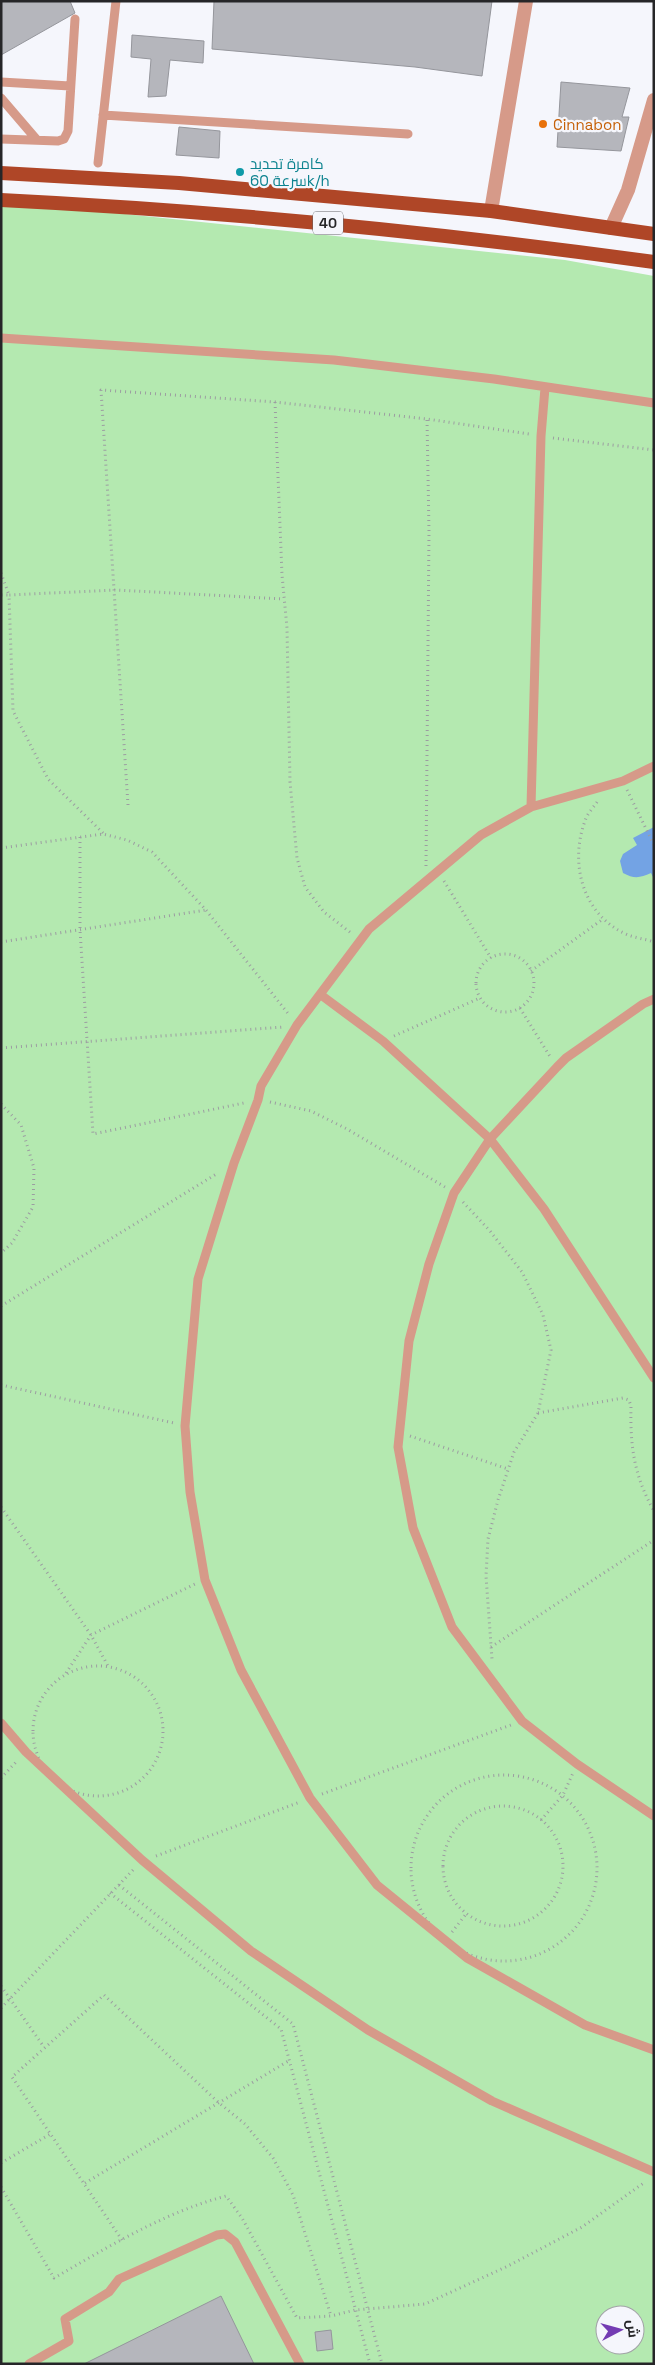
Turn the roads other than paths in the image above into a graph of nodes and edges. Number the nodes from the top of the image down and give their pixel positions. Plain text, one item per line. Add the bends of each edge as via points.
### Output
1 (116, 1) edge
2 (526, 1) edge
3 (74, 19) dead end
4 (1, 82) edge
5 (70, 86) junction
6 (1, 98) edge
7 (654, 100) edge
8 (103, 115) junction
9 (408, 134) dead end
10 (1, 138) edge
11 (37, 140) junction
12 (98, 163) dead end
13 (1, 173) edge
14 (1, 200) edge
15 (491, 211) junction
16 (611, 228) junction
17 (654, 234) edge
18 (654, 262) edge
19 (1, 338) edge
20 (545, 388) junction
21 (654, 403) edge
22 (654, 766) edge
23 (532, 807) junction
24 (321, 995) junction
25 (654, 999) edge
26 (490, 1139) junction
27 (654, 1378) edge
28 (1, 1723) edge
29 (654, 1816) edge
30 (654, 2050) edge
31 (654, 2172) edge
32 (29, 2364) edge
33 (300, 2364) edge

1 - 8 lane
2 - 15 street
3 - 5 lane
4 - 5 lane
5 - 11 lane via 68,131 64,139
6 - 11 lane
7 - 16 street via 628,190
8 - 9 lane
8 - 12 lane
10 - 11 lane
13 - 15 main road, 40 via 179,183
14 - 18 main road, 40 via 316,222 488,239
15 - 16 main road, 40
16 - 17 main road, 40
19 - 20 lane via 334,360
20 - 21 lane
20 - 23 lane via 541,436
22 - 23 lane via 623,781
23 - 24 lane via 481,835 368,929
24 - 26 lane via 383,1041
24 - 30 lane via 297,1026 261,1086 198,1279 185,1426 190,1492 205,1580 241,1670 310,1798 377,1885 468,1958 585,2025
25 - 26 lane via 566,1058
26 - 27 lane via 544,1209
26 - 29 lane via 454,1193 429,1264 409,1341 398,1447 412,1528 452,1627 522,1721 577,1764
28 - 31 lane via 26,1752 142,1860 251,1952 368,2030 492,2101
32 - 33 lane via 69,2341 65,2319 109,2292 119,2279 217,2235 226,2234 235,2242

